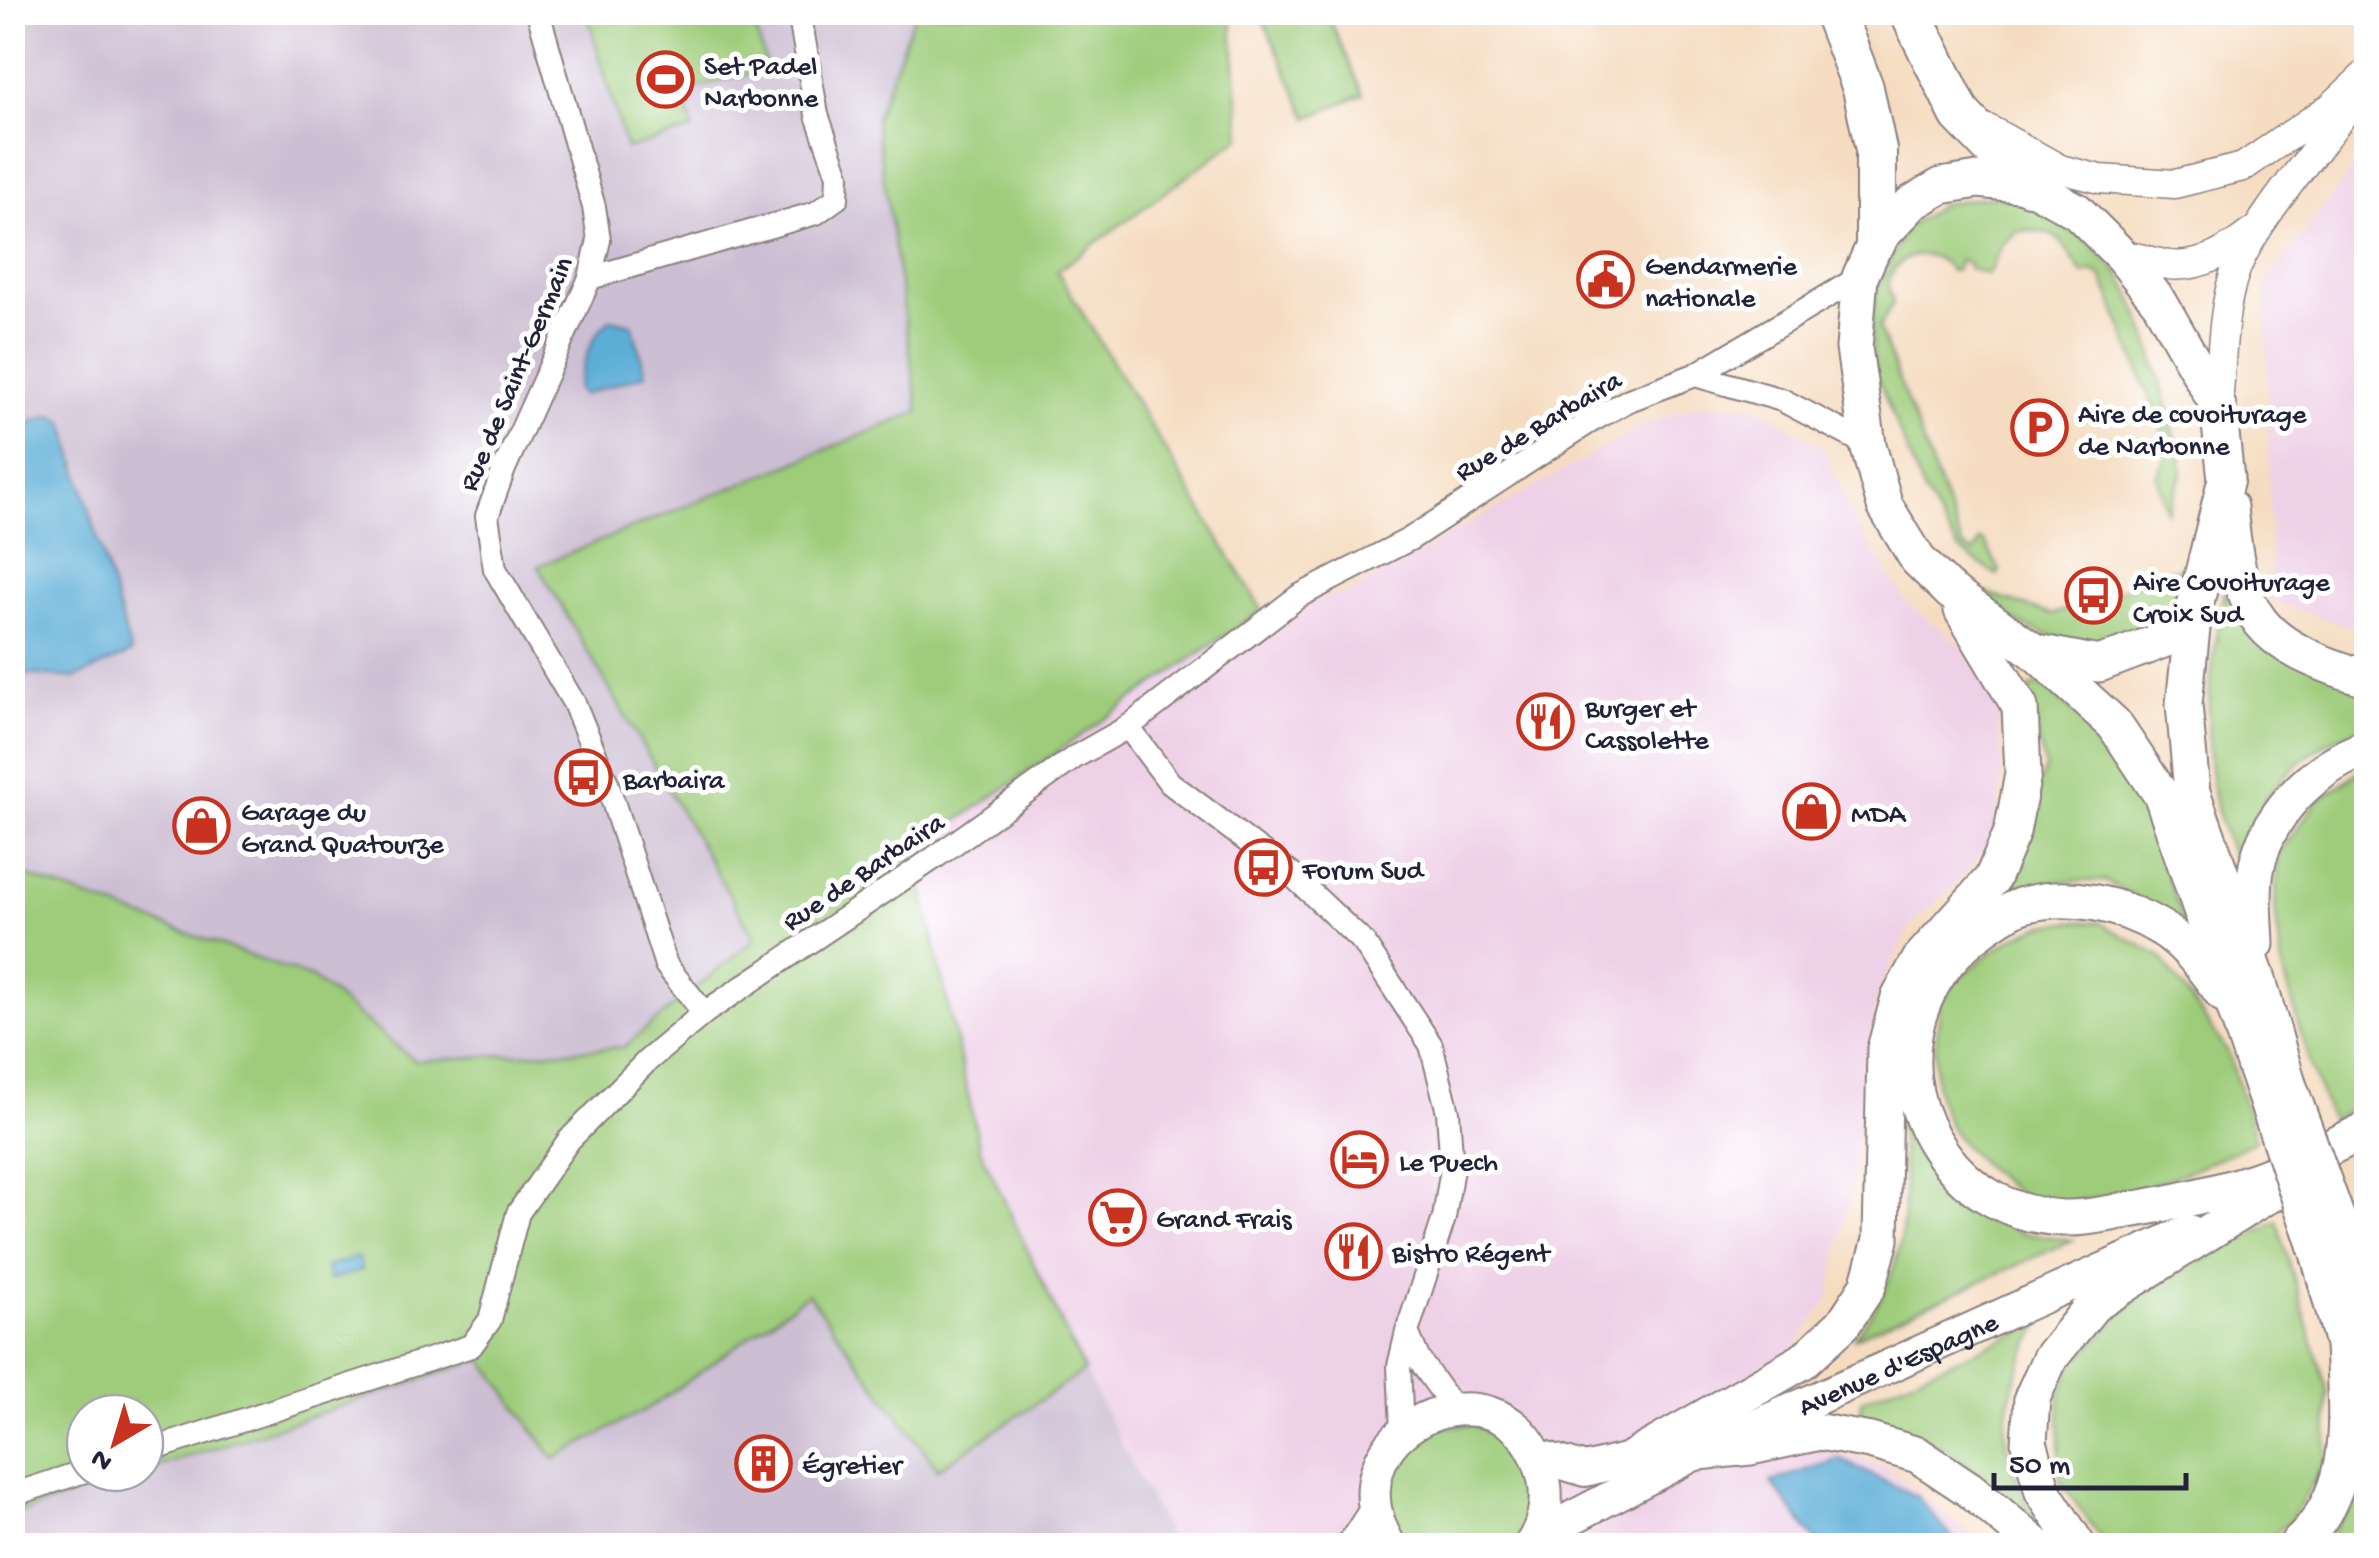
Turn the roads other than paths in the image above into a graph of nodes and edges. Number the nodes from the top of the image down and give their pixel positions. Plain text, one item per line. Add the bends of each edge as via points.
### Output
1 (538, 12) edge
2 (799, 12) edge
3 (1834, 12) edge
4 (1910, 12) edge
5 (2366, 74) edge
6 (2366, 84) edge
7 (1960, 114) junction
8 (2029, 185) junction
9 (2260, 226) junction
10 (2122, 256) junction
11 (1868, 259) junction
12 (590, 278) junction
13 (1694, 375) junction
14 (2218, 406) junction
15 (1868, 444) junction
16 (2226, 479) junction
17 (1951, 592) junction
18 (2194, 610) junction
19 (2035, 652) junction
20 (2366, 678) edge
21 (1128, 727) junction
22 (2366, 748) edge
23 (2258, 980) junction
24 (704, 1013) junction
25 (2241, 1020) junction
26 (2276, 1088) junction
27 (2366, 1127) edge
28 (2352, 1152) edge
29 (2260, 1189) junction
30 (2333, 1251) junction
31 (2366, 1296) edge
32 (1406, 1332) junction
33 (2354, 1335) edge
34 (1454, 1409) junction
35 (2366, 1428) edge
36 (1402, 1430) junction
37 (165, 1445) edge
38 (1698, 1452) junction
39 (1537, 1455) junction
40 (1632, 1458) junction
41 (65, 1478) edge
42 (12, 1495) edge
43 (1374, 1512) junction
44 (1534, 1541) edge
45 (1354, 1546) edge
46 (1390, 1546) edge
47 (2037, 1546) edge
48 (2078, 1546) edge
49 (2296, 1546) edge

1 - 12 street, Rue de Saint-Germain via 594,207 599,240
2 - 12 street via 817,115 838,175 837,198 816,213
3 - 11 highway via 1863,88 1876,150
4 - 7 highway
5 - 7 street via 2331,107 2243,167 2175,184 2100,180 2060,169
6 - 9 street
7 - 8 highway
8 - 10 main road via 2077,212
8 - 11 main road via 1978,180 1941,186 1912,203
9 - 10 street via 2222,255 2189,263
9 - 14 street via 2234,273
10 - 14 main road via 2160,304
11 - 13 street, Rue de Barbaira
11 - 15 main road via 1854,348
12 - 24 street, Rue de Saint-Germain via 487,516 494,569 574,703 666,965
13 - 15 street via 1782,400
13 - 21 street, Rue de Barbaira via 1586,424 1410,539 1299,596
14 - 16 main road
15 - 17 main road via 1885,506 1918,560
16 - 18 main road
16 - 20 main road via 2246,604 2273,637 2311,660
17 - 19 main road
17 - 40 main road via 2020,707 2024,774 2012,832 1992,878 1921,958 1899,998 1885,1049 1882,1240 1868,1286 1843,1324 1802,1361
18 - 19 main road via 2171,638 2099,664
18 - 23 main road via 2184,704 2192,792
19 - 25 main road via 2114,724 2162,796
21 - 24 street, Rue de Barbaira
21 - 32 street via 1170,782 1291,874 1364,944 1431,1045 1448,1112 1452,1168 1444,1218
22 - 23 main road via 2302,786 2277,818 2259,858
23 - 26 main road
24 - 37 street, Rue de Barbaira via 582,1127 538,1184 518,1213 490,1320 471,1346
25 - 26 main road
25 - 29 main road via 2197,960 2164,930 2117,906 2067,900 2023,906 1968,939 1942,966 1915,1020 1912,1082 1932,1140 1950,1165 2001,1205 2064,1218
26 - 30 main road, bridge
27 - 28 main road
28 - 29 main road
29 - 38 main road, Avenue d'Espagne
29 - 40 main road, Avenue d'Espagne
29 - 48 main road via 2093,1305 2050,1358 2032,1398 2029,1442 2042,1492
30 - 31 main road
30 - 33 main road
32 - 34 street
32 - 36 street
33 - 35 main road
33 - 49 main road via 2347,1444 2325,1513
34 - 36 main road
34 - 39 main road via 1496,1416
36 - 43 main road via 1375,1475
38 - 44 main road, Avenue d'Espagne
38 - 47 main road via 1820,1432 1870,1440 1918,1455
39 - 40 main road, Avenue d'Espagne via 1585,1470
39 - 44 main road via 1546,1507
41 - 42 street
43 - 45 main road
43 - 46 main road

